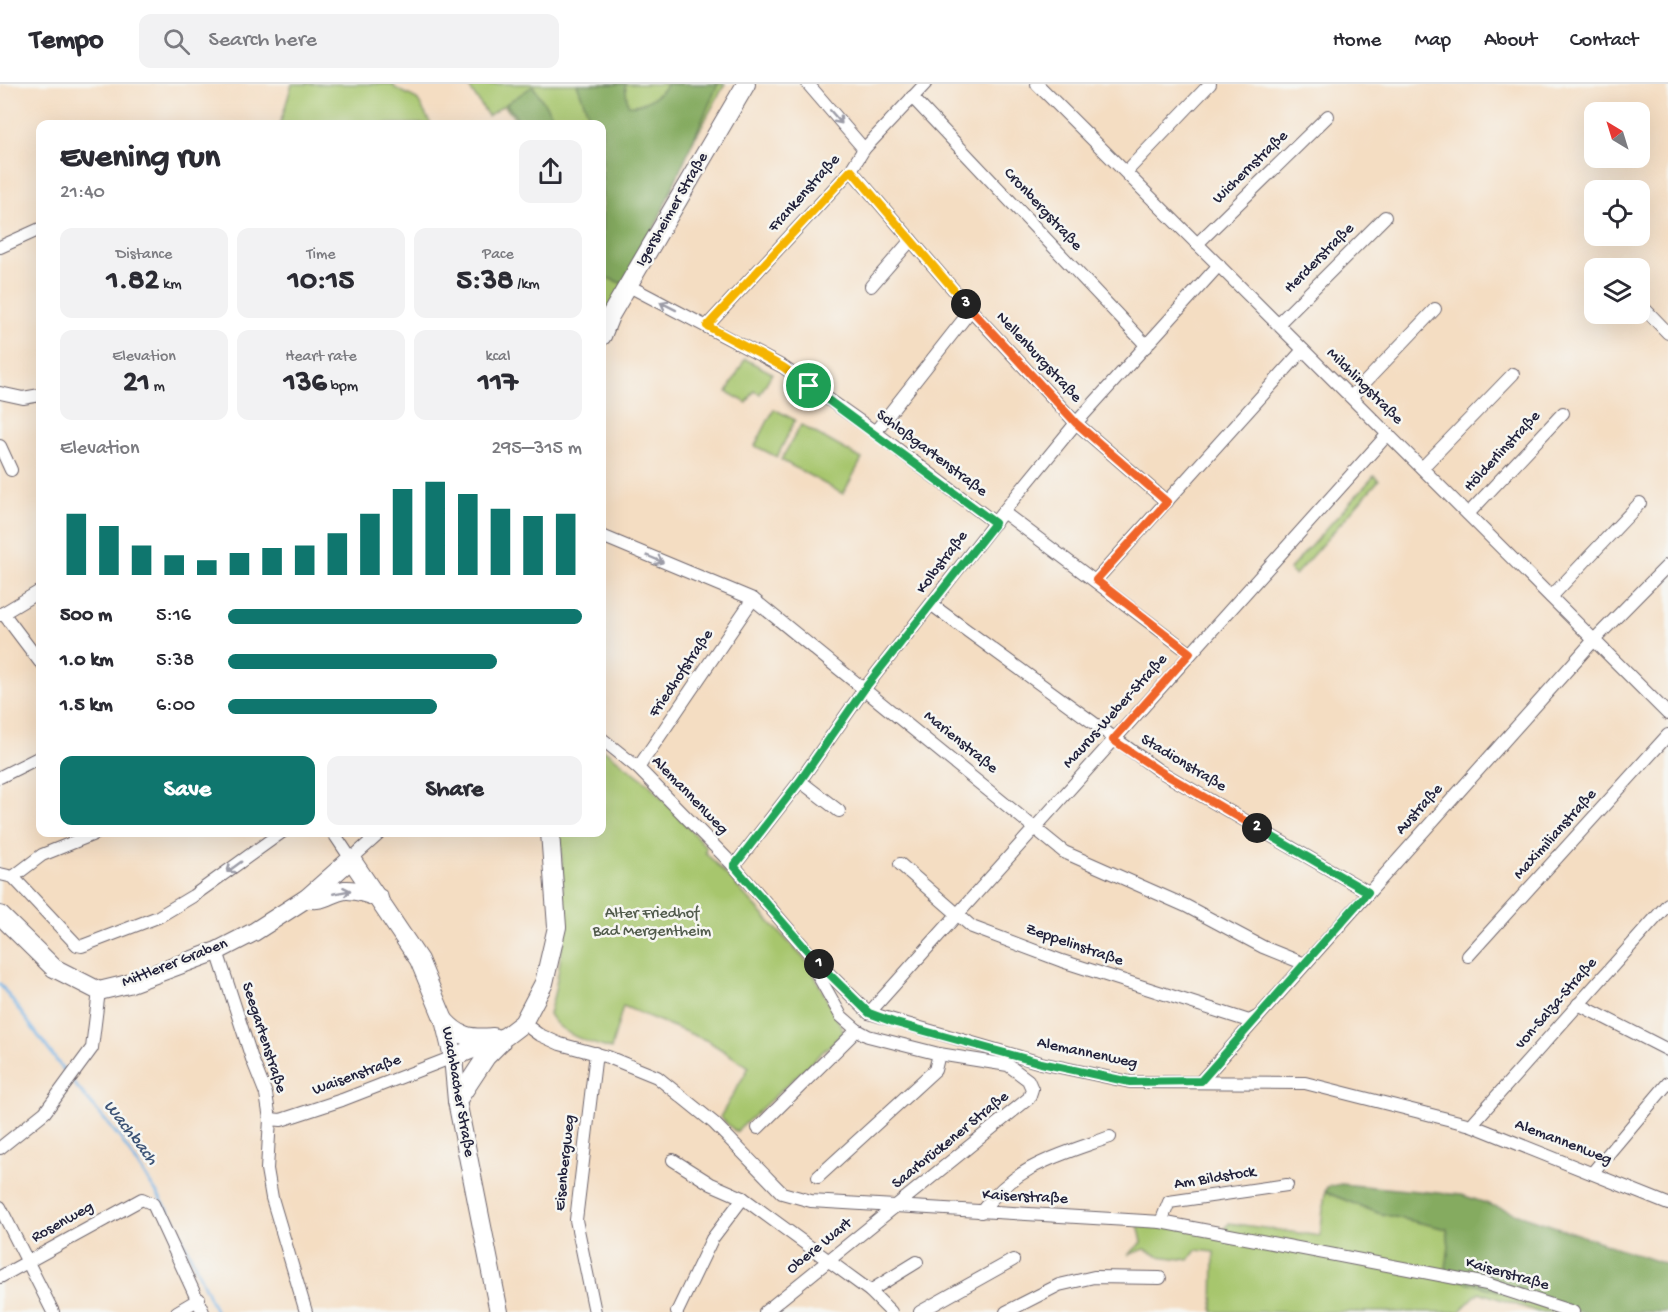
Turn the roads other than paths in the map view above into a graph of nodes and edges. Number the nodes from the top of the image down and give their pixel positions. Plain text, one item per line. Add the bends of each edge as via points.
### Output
1 (746, 84) edge
2 (808, 84) edge
3 (925, 84) edge
4 (1037, 84) edge
5 (1210, 84) edge
6 (912, 97) junction
7 (1328, 116) dead end
8 (864, 149) junction
9 (851, 170) junction
10 (1126, 172) junction
11 (1385, 217) dead end
12 (36, 232) edge
13 (911, 240) junction
14 (1197, 244) junction
15 (0, 247) edge
16 (1219, 265) junction
17 (629, 286) junction
18 (872, 286) dead end
19 (1435, 309) dead end
20 (971, 310) junction
21 (1650, 314) edge
22 (606, 322) edge
23 (1278, 324) junction
24 (707, 326) junction
25 (1668, 333) edge
26 (1147, 346) junction
27 (1303, 350) junction
28 (1513, 374) dead end
29 (0, 393) edge
30 (36, 396) edge
31 (1350, 397) junction
32 (1563, 413) dead end
33 (1076, 423) junction
34 (875, 432) junction
35 (1388, 434) junction
36 (1, 453) edge
37 (1422, 468) junction
38 (11, 470) dead end
39 (1167, 502) junction
40 (1640, 503) dead end
41 (1004, 512) junction
42 (1468, 514) junction
43 (995, 523) junction
44 (606, 538) edge
45 (1668, 565) edge
46 (1096, 580) junction
47 (36, 593) edge
48 (1551, 597) junction
49 (753, 599) junction
50 (932, 605) junction
51 (2, 614) edge
52 (1594, 640) junction
53 (1190, 653) junction
54 (36, 656) edge
55 (865, 688) junction
56 (1668, 714) edge
57 (1668, 735) edge
58 (1113, 740) junction
59 (606, 742) edge
60 (36, 759) edge
61 (638, 768) junction
62 (0, 777) edge
63 (800, 781) junction
64 (839, 811) dead end
65 (1036, 826) junction
66 (87, 837) edge
67 (275, 837) edge
68 (336, 837) edge
69 (375, 837) edge
70 (550, 837) edge
71 (351, 859) junction
72 (900, 864) dead end
73 (734, 866) junction
74 (0, 874) edge
75 (13, 877) junction
76 (1368, 892) junction
77 (307, 898) junction
78 (378, 898) junction
79 (1668, 904) edge
80 (958, 913) junction
81 (0, 915) edge
82 (217, 951) junction
83 (1468, 956) dead end
84 (816, 961) junction
85 (1305, 964) junction
86 (99, 991) junction
87 (1578, 1004) junction
88 (869, 1013) junction
89 (1257, 1017) junction
90 (444, 1020) junction
91 (523, 1023) junction
92 (857, 1030) junction
93 (506, 1036) junction
94 (1668, 1050) edge
95 (596, 1053) junction
96 (939, 1054) junction
97 (453, 1057) junction
98 (486, 1057) junction
99 (1201, 1081) junction
100 (1668, 1083) edge
101 (457, 1101) junction
102 (270, 1119) junction
103 (1471, 1125) junction
104 (758, 1128) dead end
105 (1110, 1137) dead end
106 (0, 1148) edge
107 (673, 1160) dead end
108 (1593, 1172) junction
109 (818, 1177) dead end
110 (1287, 1185) dead end
111 (743, 1198) junction
112 (1668, 1203) edge
113 (0, 1207) edge
114 (897, 1207) junction
115 (981, 1212) junction
116 (1161, 1222) junction
117 (1013, 1260) dead end
118 (27, 1262) junction
119 (828, 1262) junction
120 (917, 1262) dead end
121 (0, 1277) edge
122 (1160, 1278) dead end
123 (870, 1291) junction
124 (199, 1299) junction
125 (53, 1312) edge
126 (177, 1312) edge
127 (203, 1312) edge
128 (306, 1312) edge
129 (499, 1312) edge
130 (595, 1312) edge
131 (677, 1312) edge
132 (765, 1312) edge
133 (891, 1312) edge
134 (920, 1312) edge
135 (1006, 1312) edge
136 (1573, 1312) edge

1 - 17 street, Igersheimer Straße
2 -> 8 street
3 - 6 street, Frankenstraße
4 - 10 street, Milchlingstraße
5 - 10 street
6 - 8 street, Frankenstraße
6 - 26 street, Cronbergstraße
7 - 14 street, Wichernstraße
8 - 9 street, Frankenstraße
9 - 13 street, Nellenburgstraße
9 - 24 street, Frankenstraße
10 - 14 street, Milchlingstraße
11 - 23 street, Herderstraße
12 - 15 street
13 - 18 street
13 - 20 street, Nellenburgstraße
14 - 16 street, Milchlingstraße
16 - 23 street, Milchlingstraße
16 - 26 street, Kolbstraße
17 - 22 street, Igersheimer Straße
24 -> 17 street, Schloßgartenstraße
19 - 31 street
20 - 33 street, Nellenburgstraße
20 - 34 street
21 - 25 street
23 - 27 street, Milchlingstraße
24 - 34 street, Schloßgartenstraße via 783,367
26 - 33 street, Kolbstraße
27 - 31 street, Milchlingstraße
27 - 39 street
28 - 37 street
29 - 30 street via 23,398
31 - 35 street, Milchlingstraße
32 - 42 street, Hölderlinstraße
33 - 39 street, Nellenburgstraße
33 - 41 street, Kolbstraße
34 - 43 street, Schloßgartenstraße
35 - 37 street, Milchlingstraße
35 - 53 street, Maurus-Weber-Straße
36 - 38 street
37 - 42 street, Milchlingstraße
39 - 46 street
40 - 48 street
41 - 43 street, Kolbstraße
41 - 46 street
42 - 48 street, Milchlingstraße
43 - 50 street, Kolbstraße
44 -> 49 street, Marienstraße
45 - 52 street, Austraße
46 - 53 street
47 - 51 street
48 - 52 street, Milchlingstraße
49 - 55 street, Marienstraße
49 - 61 street, Friedhofstraße
50 - 55 street, Kolbstraße
50 - 58 street, Stadionstraße
51 - 54 street
52 - 56 street, Milchlingstraße
52 - 76 street, Austraße
53 - 58 street, Maurus-Weber-Straße
55 - 63 street, Kolbstraße
55 - 65 street, Marienstraße
57 - 83 street, Maximilianstraße
58 - 65 street, Maurus-Weber-Straße
58 - 76 street, Stadionstraße
59 - 61 street, Alemannenweg
60 - 62 street
61 - 73 street, Alemannenweg
63 - 64 street
63 - 73 street, Kolbstraße
65 - 80 street, Maurus-Weber-Straße
65 - 85 street, Marienstraße via 1064,852
66 - 75 street via 42,855
67 -> 75 street via 158,917 82,946
68 - 71 street
69 - 71 street
70 - 91 street via 555,938 544,983
71 - 77 street, Mittlerer Graben
71 - 78 street, Wachbacher Straße
72 - 80 street, Zeppelinstraße
73 - 84 street, Alemannenweg
74 - 75 street
76 - 85 street, Austraße
77 -> 78 street via 314,901 344,890
77 - 82 street, Mittlerer Graben
78 - 90 street, Wachbacher Straße via 419,960
79 - 87 street, von-Salza-Straße
80 - 88 street, Maurus-Weber-Straße
80 - 89 street, Zeppelinstraße via 972,927 1062,961 1249,1021
81 - 86 street via 54,968
82 - 86 street, Mittlerer Graben
82 - 102 street, Seegartenstraße via 266,1094
84 - 88 street, Alemannenweg
84 - 92 street, Saarbrückener Straße via 814,968 841,1016
85 - 89 street, Austraße
86 - 106 street via 92,1048 77,1072 45,1113
87 - 94 street
87 - 103 street, von-Salza-Straße
88 - 99 street, Alemannenweg via 1041,1063 1130,1082
89 - 99 street, Austraße
90 - 93 street via 460,1035
90 - 97 street, Wachbacher Straße
91 - 93 street
91 - 95 street, Kaiserstraße via 560,1044
92 - 96 street, Saarbrückener Straße
92 - 104 street
93 - 97 street
93 - 98 street
95 - 114 street, Kaiserstraße via 657,1077 714,1123 782,1193 811,1201
95 - 130 street, Eisenbergweg via 576,1220
96 - 109 street via 935,1070
96 - 114 street, Saarbrückener Straße via 1008,1065 1028,1080 1032,1089 1029,1098
97 - 98 street
97 - 101 street, Wachbacher Straße
97 - 102 street, Waisenstraße via 342,1100 281,1120
98 - 101 street
99 - 103 street, Alemannenweg via 1305,1083
100 - 108 street
101 - 129 street, Wachbacher Straße
102 - 128 street, Seegartenstraße via 267,1169 272,1198
103 - 108 street, Alemannenweg
105 - 115 street via 1034,1165 997,1191
107 - 111 street
108 - 112 street, Alemannenweg
110 - 116 street, Am Bildstock via 1169,1202
111 - 119 street
111 - 131 street via 712,1239
113 - 118 street
114 - 115 street, Kaiserstraße
114 - 119 street, Obere Wart
115 - 116 street, Kaiserstraße
116 - 136 street, Kaiserstraße via 1465,1279
117 - 134 street
118 - 121 street, Rosenweg
118 - 124 street, Rosenweg via 142,1199 153,1204
118 - 125 street
119 - 123 street
119 - 132 street, Obere Wart
120 - 123 street
122 - 135 street via 1094,1277 1059,1285
123 - 133 street
124 - 126 street
124 - 127 street

